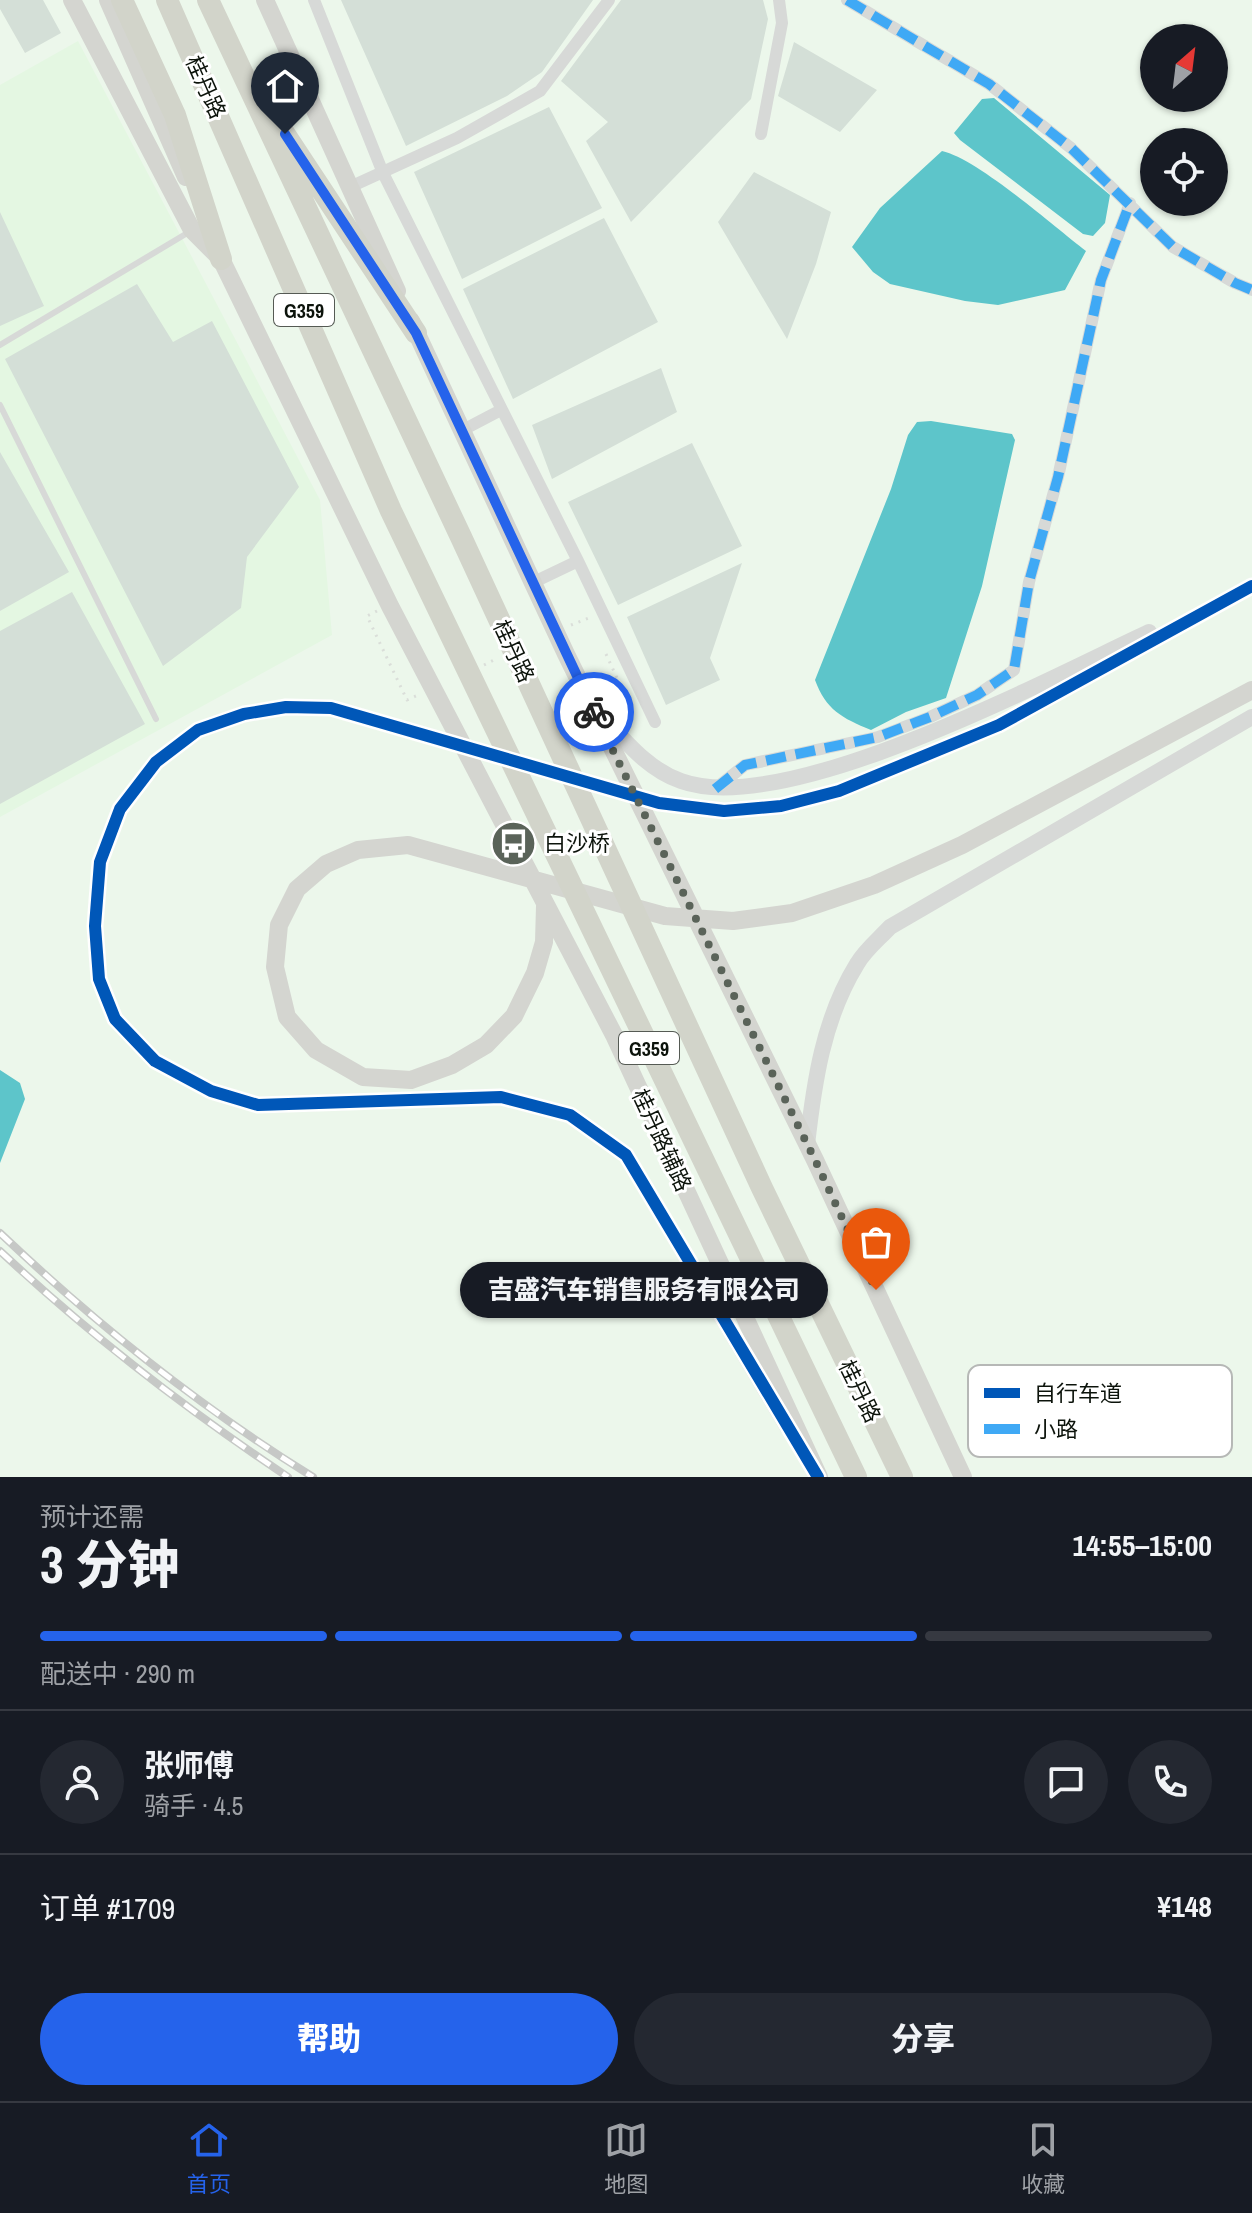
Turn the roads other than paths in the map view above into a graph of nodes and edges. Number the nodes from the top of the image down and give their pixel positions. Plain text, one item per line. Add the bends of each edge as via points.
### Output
1 (72, 0) edge
2 (108, 0) edge
3 (122, 0) edge
4 (167, 0) edge
5 (208, 0) edge
6 (265, 0) edge
7 (314, 0) edge
8 (609, 0) edge
9 (779, 0) edge
10 (847, 0) edge
11 (235, 58) junction
12 (761, 134) dead end
13 (383, 173) junction
14 (350, 187) junction
15 (1130, 203) junction
16 (192, 230) junction
17 (221, 259) junction
18 (1252, 290) edge
19 (416, 333) junction
20 (0, 345) edge
21 (0, 405) edge
22 (501, 410) junction
23 (461, 431) junction
24 (578, 561) junction
25 (532, 583) junction
26 (1252, 585) edge
27 (1252, 690) edge
28 (591, 706) junction
29 (1252, 717) edge
30 (156, 719) dead end
31 (655, 722) dead end
32 (715, 789) junction
33 (545, 904) junction
34 (807, 1145) junction
35 (818, 1477) edge
36 (856, 1477) edge
37 (902, 1477) edge
38 (963, 1477) edge

1 - 16 main road
2 - 17 main road, 桂丹路辅路
3 - 17 highway via 175,115
4 - 36 highway, 桂丹路 / G359 via 391,511
5 - 11 highway, 桂丹路 / G359
6 - 14 main road
7 - 13 street
8 - 13 street via 540,91
9 - 12 street via 782,23
10 - 15 street via 989,84
11 - 19 highway
11 - 37 highway, 桂丹路 / G359
13 - 14 street
13 - 22 street
14 - 19 main road
15 - 18 street via 1173,247
15 - 32 street via 1101,280 1029,582 1014,670 930,717 878,737 745,765
16 - 17 main road
16 - 20 lane
17 - 33 main road, 桂丹路辅路 via 406,638
19 - 23 main road
21 - 30 lane
22 - 23 street
22 - 24 street
23 - 25 main road
24 - 25 street
24 - 31 street
25 - 28 main road
26 - 32 street via 959,720 857,761 764,784
26 - 35 street via 999,725 839,791 781,806 724,811 659,803 331,708 272,709 198,730 156,762 120,809 100,862 95,926 99,979 115,1019 155,1061 211,1091 258,1105 501,1097 570,1115 626,1155
27 - 33 main road via 962,845 874,885 792,913 733,921 665,916 408,845 358,850 326,864 297,889 279,925 275,967 287,1017 316,1050 363,1077 411,1080 452,1065 486,1045 514,1016 544,942
28 - 32 street via 648,764 681,781
28 - 34 main road
29 - 34 street via 890,927 858,961 832,1016 815,1077
33 - 35 main road, 桂丹路辅路 via 614,1035
34 - 38 main road

